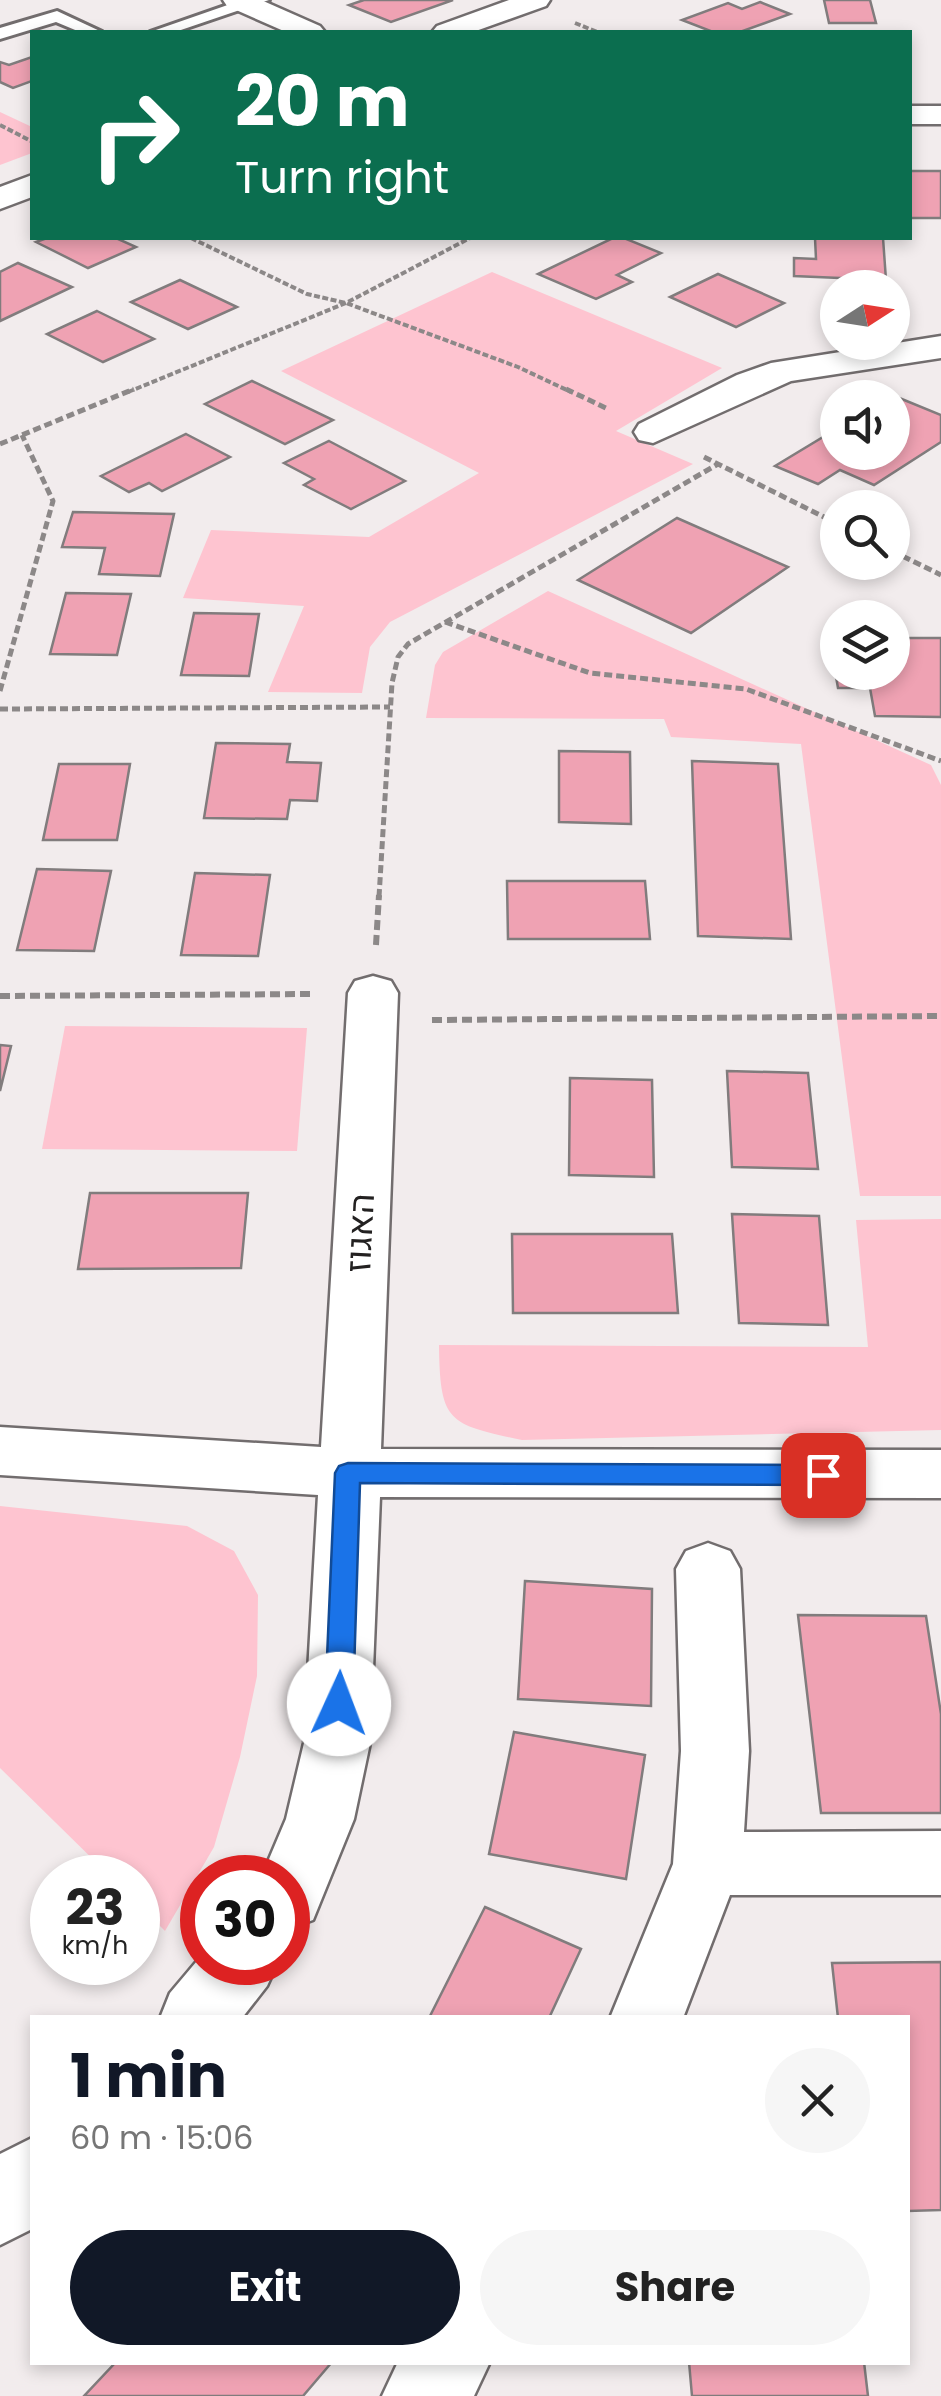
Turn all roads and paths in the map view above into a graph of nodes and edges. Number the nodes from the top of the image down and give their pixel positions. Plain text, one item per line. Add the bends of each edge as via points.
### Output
1 (536, 0) edge
2 (248, 1) edge
3 (88, 30) edge
4 (165, 30) edge
5 (306, 30) edge
6 (453, 30) edge
7 (0, 34) edge
8 (912, 115) edge
9 (941, 115) edge
10 (0, 125) edge
11 (30, 140) edge
12 (30, 186) edge
13 (0, 199) edge
14 (195, 240) edge
15 (466, 240) edge
16 (346, 303) junction
17 (941, 347) edge
18 (653, 432) junction
19 (22, 435) junction
20 (0, 444) edge
21 (718, 464) junction
22 (820, 515) edge
23 (910, 560) edge
24 (941, 575) edge
25 (445, 622) junction
26 (0, 691) edge
27 (390, 707) junction
28 (0, 709) edge
29 (941, 761) edge
30 (0, 996) edge
31 (372, 1007) junction
32 (941, 1016) edge
33 (0, 1451) edge
34 (348, 1473) junction
35 (941, 1474) edge
36 (708, 1569) dead end
37 (305, 1855) edge
38 (941, 1862) edge
39 (708, 1864) junction
40 (223, 1985) edge
41 (198, 2015) edge
42 (647, 2015) edge
43 (30, 2178) edge
44 (0, 2207) edge

1 - 6 street
2 - 4 lane
2 - 5 street
3 - 7 lane via 56,16
8 - 9 street
10 - 11 path
12 - 13 street
14 - 16 path via 307,294
15 - 16 path
16 - 18 path via 518,367
16 - 19 path
17 - 18 street via 784,371
18 - 21 path
19 - 20 path
19 - 26 path via 53,501
21 - 22 path
21 - 25 path
23 - 24 path
25 - 27 path via 398,657
25 - 29 path via 590,673 746,689
27 - 28 path
27 - 31 path
30 - 31 path
31 - 32 path
31 - 34 street, האגוז
33 - 34 street
34 - 35 street
34 - 37 street, האגוז via 338,1743
36 - 39 street via 715,1751
38 - 39 street
39 - 42 street
40 - 41 street
43 - 44 street

